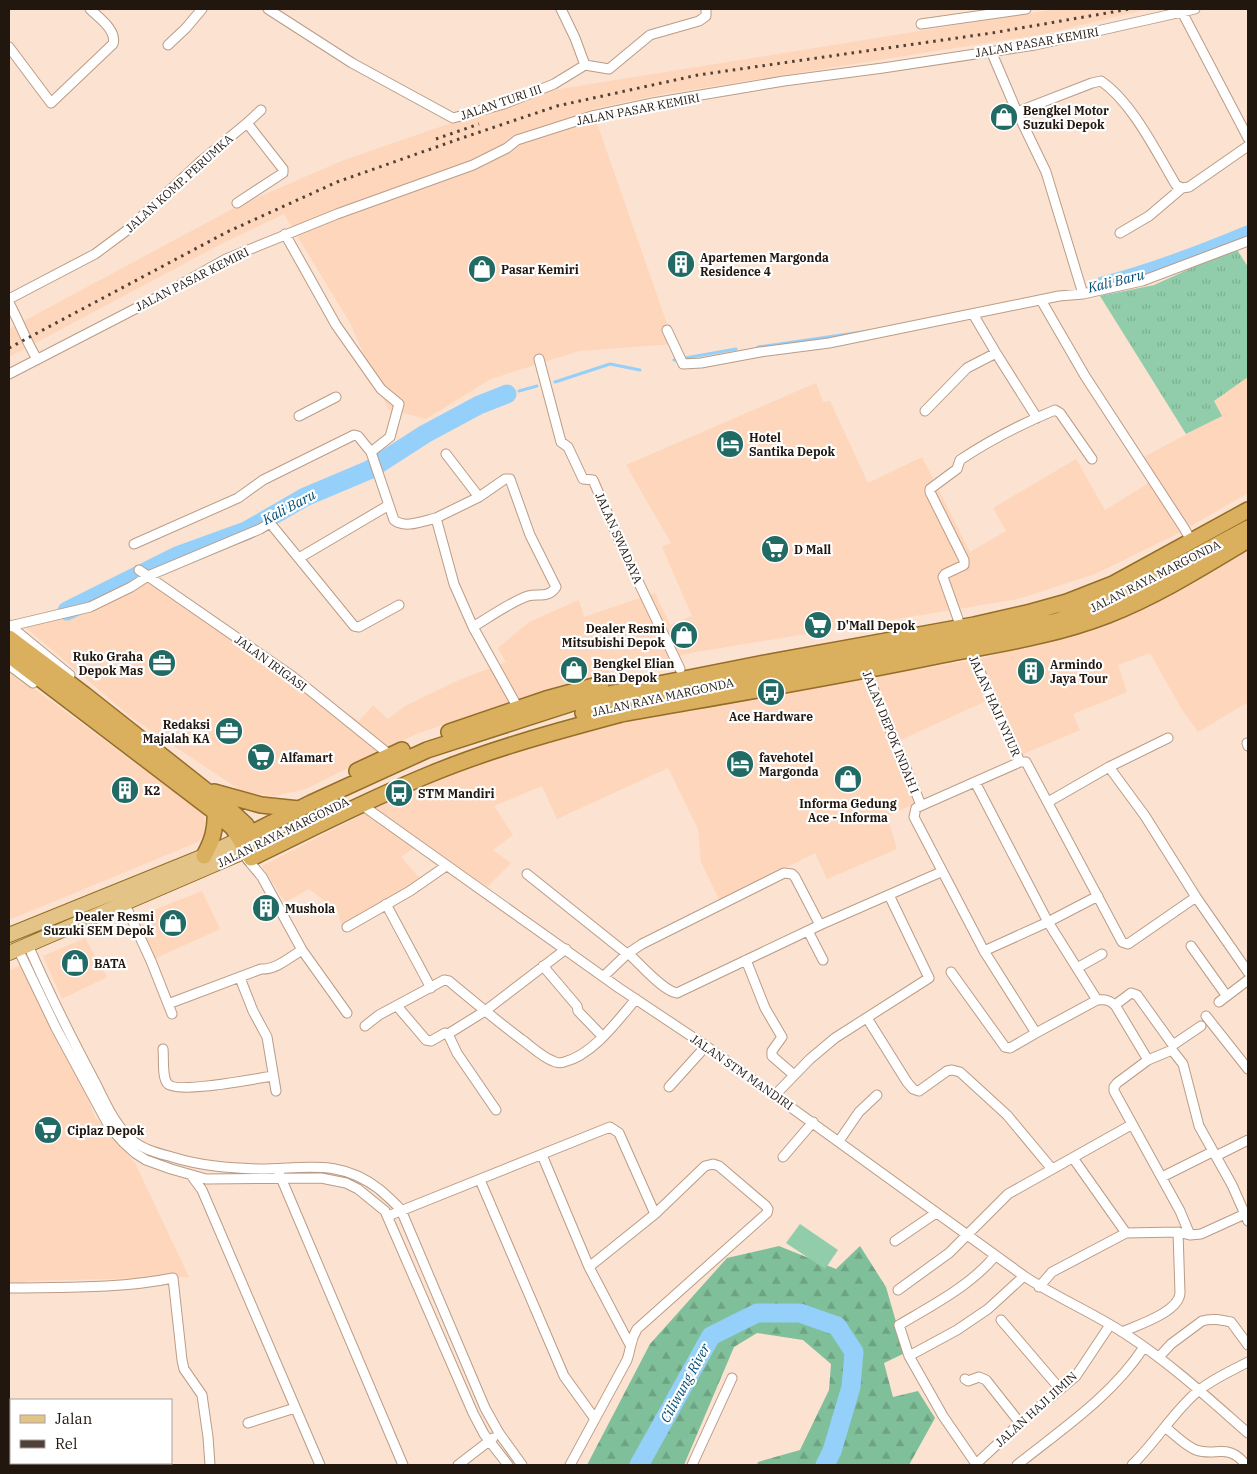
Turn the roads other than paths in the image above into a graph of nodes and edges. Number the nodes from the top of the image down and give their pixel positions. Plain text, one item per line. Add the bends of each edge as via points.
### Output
1 (90, 9) edge
2 (202, 9) edge
3 (268, 9) edge
4 (561, 9) edge
5 (706, 9) edge
6 (1026, 9) edge
7 (1195, 9) edge
8 (1001, 11) edge
9 (1182, 12) junction
10 (921, 24) dead end
11 (168, 45) dead end
12 (9, 47) edge
13 (991, 51) junction
14 (585, 65) junction
15 (262, 110) dead end
16 (1017, 112) junction
17 (247, 123) junction
18 (1248, 138) edge
19 (1248, 146) edge
20 (1182, 188) junction
21 (237, 203) dead end
22 (1120, 233) dead end
23 (285, 234) junction
24 (1248, 241) edge
25 (1083, 294) junction
26 (9, 299) edge
27 (1042, 300) junction
28 (9, 302) edge
29 (974, 314) junction
30 (667, 330) dead end
31 (996, 353) junction
32 (37, 359) junction
33 (539, 359) dead end
34 (9, 374) edge
35 (336, 397) dead end
36 (925, 411) dead end
37 (299, 416) dead end
38 (1037, 418) junction
39 (371, 454) junction
40 (446, 454) dead end
41 (1092, 459) dead end
42 (480, 497) junction
43 (1248, 500) edge
44 (389, 505) junction
45 (1248, 510) edge
46 (436, 518) junction
47 (1248, 528) edge
48 (1190, 538) junction
49 (1248, 540) edge
50 (134, 544) dead end
51 (299, 558) junction
52 (143, 573) junction
53 (1169, 579) junction
54 (399, 605) dead end
55 (968, 620) junction
56 (473, 626) junction
57 (9, 630) edge
58 (968, 644) junction
59 (9, 655) edge
60 (9, 665) edge
61 (864, 665) junction
62 (680, 669) junction
63 (606, 700) junction
64 (518, 708) junction
65 (103, 719) junction
66 (457, 734) junction
67 (1168, 738) dead end
68 (390, 755) junction
69 (1020, 762) junction
70 (1109, 767) junction
71 (976, 782) junction
72 (205, 790) junction
73 (359, 800) junction
74 (1048, 802) junction
75 (921, 805) junction
76 (305, 806) junction
77 (215, 812) junction
78 (250, 849) junction
79 (204, 856) junction
80 (446, 866) junction
81 (942, 872) junction
82 (527, 874) dead end
83 (889, 894) junction
84 (1098, 896) junction
85 (1196, 897) junction
86 (386, 904) junction
87 (128, 911) junction
88 (1048, 922) junction
89 (820, 924) junction
90 (347, 927) dead end
91 (808, 931) junction
92 (9, 935) edge
93 (1190, 946) dead end
94 (566, 949) junction
95 (302, 950) junction
96 (984, 951) junction
97 (19, 953) edge
98 (628, 954) junction
99 (1102, 954) dead end
100 (746, 960) junction
101 (823, 960) dead end
102 (543, 966) junction
103 (1077, 968) junction
104 (952, 972) dead end
105 (1248, 972) edge
106 (604, 976) junction
107 (240, 978) junction
108 (1248, 980) edge
109 (431, 988) junction
110 (1226, 995) junction
111 (636, 999) junction
112 (1097, 1000) junction
113 (1218, 1002) dead end
114 (168, 1004) junction
115 (1115, 1005) junction
116 (397, 1006) junction
117 (485, 1012) junction
118 (347, 1013) dead end
119 (172, 1014) dead end
120 (1206, 1016) dead end
121 (867, 1018) junction
122 (365, 1026) dead end
123 (1201, 1026) dead end
124 (1036, 1033) junction
125 (448, 1034) junction
126 (603, 1036) junction
127 (706, 1046) junction
128 (163, 1049) dead end
129 (1148, 1060) junction
130 (1248, 1069) edge
131 (794, 1075) junction
132 (273, 1076) junction
133 (669, 1088) dead end
134 (276, 1091) dead end
135 (877, 1095) dead end
136 (774, 1096) junction
137 (496, 1110) dead end
138 (813, 1122) junction
139 (1131, 1125) junction
140 (120, 1133) junction
141 (1248, 1140) edge
142 (839, 1141) junction
143 (1214, 1154) junction
144 (542, 1155) junction
145 (783, 1157) dead end
146 (1073, 1158) junction
147 (189, 1163) junction
148 (278, 1168) junction
149 (1052, 1169) junction
150 (191, 1175) junction
151 (1162, 1177) junction
152 (280, 1178) junction
153 (480, 1180) junction
154 (401, 1210) junction
155 (936, 1212) junction
156 (655, 1214) junction
157 (388, 1216) junction
158 (1247, 1218) edge
159 (1178, 1232) junction
160 (1126, 1233) junction
161 (1190, 1235) junction
162 (966, 1236) junction
163 (896, 1241) dead end
164 (995, 1256) junction
165 (589, 1267) junction
166 (1024, 1276) junction
167 (1039, 1286) junction
168 (9, 1288) edge
169 (898, 1290) dead end
170 (1001, 1320) dead end
171 (1110, 1325) junction
172 (1124, 1333) junction
173 (630, 1343) junction
174 (1248, 1345) edge
175 (1144, 1347) junction
176 (909, 1356) junction
177 (1159, 1357) junction
178 (1248, 1362) edge
179 (732, 1378) dead end
180 (965, 1379) dead end
181 (1060, 1389) junction
182 (1198, 1391) junction
183 (295, 1408) junction
184 (595, 1420) junction
185 (248, 1423) dead end
186 (1020, 1423) junction
187 (1165, 1427) junction
188 (499, 1433) junction
189 (1248, 1433) edge
190 (489, 1440) junction
191 (210, 1465) edge
192 (320, 1465) edge
193 (403, 1465) edge
194 (458, 1465) edge
195 (508, 1465) edge
196 (522, 1465) edge
197 (570, 1465) edge
198 (692, 1465) edge
199 (976, 1465) edge
200 (1017, 1465) edge
201 (1132, 1465) edge
202 (1246, 1465) edge

1 - 12 street via 112,32 113,44 51,103
2 - 11 street
3 - 14 street, JALAN TURI III via 352,63 453,118 504,104 554,84
4 - 14 street
5 - 14 street via 706,16 699,21 650,34 609,69
6 - 8 street
7 - 9 street, JALAN PASAR KEMIRI
8 - 10 street
9 - 13 street, JALAN PASAR KEMIRI via 1035,45
9 - 18 street
13 - 16 street
13 - 23 street, JALAN PASAR KEMIRI via 784,81 592,116 517,140 473,164
15 - 17 street, JALAN KOMP. PERUMKA
16 - 20 street via 1102,81 1112,88 1131,112 1176,185
16 - 25 street via 1046,172
17 - 21 street via 283,172
17 - 26 street, JALAN KOMP. PERUMKA via 126,231 95,254
19 - 20 street via 1189,187
20 - 22 street via 1149,216
23 - 32 street, JALAN PASAR KEMIRI via 226,259
23 - 39 street via 336,325 381,388 399,404 390,437
24 - 25 street via 1142,281
25 - 27 street
27 - 29 street
27 - 48 street via 1085,376
28 - 32 street
29 - 30 street via 829,343 683,364
29 - 31 street
31 - 36 street via 967,368
31 - 38 street
32 - 34 street, JALAN PASAR KEMIRI
33 - 62 street, JALAN SWADAYA via 561,442 567,445 582,479 593,480
35 - 37 street
38 - 41 street via 1058,411
38 - 55 street via 988,442 959,462 957,469 930,489 964,560 964,565 943,576
39 - 44 street
39 - 50 street via 358,436 354,436 263,480 238,498
40 - 42 street
42 - 46 street
42 - 56 street via 505,479 510,479 530,535 556,588 544,595 527,596
43 - 48 highway, JALAN RAYA MARGONDA
44 - 46 street via 394,520 402,525
44 - 51 street
45 - 48 highway, JALAN RAYA MARGONDA
46 - 56 street via 454,584
47 - 53 highway, JALAN RAYA MARGONDA
48 - 55 highway, JALAN RAYA MARGONDA via 1113,584 1076,598 1031,612
49 - 53 highway, JALAN RAYA MARGONDA
51 - 52 street via 270,523
51 - 54 street via 354,626 359,627
52 - 57 street via 131,587 90,607
52 - 68 street, JALAN IRIGASI via 292,676
53 - 58 highway, JALAN RAYA MARGONDA via 1062,619
55 - 62 highway, JALAN RAYA MARGONDA
55 - 63 highway, JALAN RAYA MARGONDA
56 - 64 street
57 - 65 highway via 85,695
57 - 65 street via 72,677
58 - 61 highway, JALAN RAYA MARGONDA
58 - 69 street, JALAN HAJI NYIUR
59 - 65 highway via 83,713
60 - 65 street via 55,699
61 - 63 highway, JALAN RAYA MARGONDA
61 - 75 street, JALAN DEPOK INDAH I
62 - 63 highway, JALAN RAYA MARGONDA
63 - 64 highway, JALAN RAYA MARGONDA
63 - 66 highway, JALAN RAYA MARGONDA
63 - 73 highway, JALAN RAYA MARGONDA
64 - 66 highway, JALAN RAYA MARGONDA
65 - 72 highway
65 - 77 highway
66 - 68 highway, JALAN RAYA MARGONDA
66 - 76 highway, JALAN RAYA MARGONDA
67 - 70 street
68 - 76 highway, JALAN RAYA MARGONDA via 325,787
69 - 71 street
69 - 74 street, JALAN HAJI NYIUR via 1028,764
70 - 74 street
70 - 85 street via 1145,816
71 - 75 street
71 - 88 street
72 - 76 highway via 261,805
72 - 78 highway via 236,814
73 - 78 highway, JALAN RAYA MARGONDA
73 - 80 street, JALAN STM MANDIRI
74 - 84 street, JALAN HAJI NYIUR
75 - 81 street via 916,808 914,817
76 - 78 highway, JALAN RAYA MARGONDA
77 - 78 highway
77 - 79 highway via 215,831
78 - 79 main road, JALAN RAYA MARGONDA
78 - 87 main road, JALAN RAYA MARGONDA
78 - 95 street
78 - 97 main road, JALAN RAYA MARGONDA
79 - 92 main road, JALAN RAYA MARGONDA
80 - 86 street
80 - 94 street, JALAN STM MANDIRI
81 - 83 street
81 - 96 street
82 - 98 street
83 - 89 street
83 - 121 street via 929,978
84 - 85 street, JALAN HAJI NYIUR via 1119,939 1128,944
84 - 88 street
85 - 105 street
86 - 90 street
86 - 109 street
87 - 97 main road, JALAN RAYA MARGONDA
87 - 114 street
88 - 96 street
88 - 103 street
89 - 91 street
89 - 98 street via 795,877 784,873
91 - 100 street
91 - 101 street
93 - 110 street
94 - 102 street
94 - 106 street, JALAN STM MANDIRI
95 - 107 street via 275,967
95 - 118 street
96 - 124 street
97 - 140 street via 85,1064
98 - 100 street via 674,992
98 - 106 street
99 - 103 street
100 - 131 street via 765,1008 782,1037 772,1056
102 - 117 street
102 - 126 street via 578,1011
103 - 112 street
104 - 124 street via 1004,1046 1010,1048
106 - 111 street, JALAN STM MANDIRI
107 - 114 street
107 - 132 street via 268,1037
108 - 110 street
109 - 116 street
109 - 117 street via 444,980 449,981
110 - 113 street
111 - 126 street
111 - 127 street, JALAN STM MANDIRI
112 - 115 street via 1111,1001
112 - 124 street
114 - 119 street
115 - 123 street via 1131,993 1137,995 1173,1045
115 - 129 street
116 - 122 street
116 - 125 street via 426,1040
117 - 125 street
117 - 126 street via 559,1063 582,1054
120 - 130 street
121 - 131 street via 835,1038
121 - 149 street via 913,1089 919,1091 947,1070 960,1072 1007,1115
125 - 137 street via 457,1053
127 - 133 street
127 - 136 street, JALAN STM MANDIRI
128 - 132 street via 165,1076 171,1087 197,1088
129 - 139 street via 1114,1087
129 - 143 street via 1172,1050 1183,1064 1197,1122
131 - 136 street
132 - 134 street
135 - 142 street via 859,1112
136 - 138 street, JALAN STM MANDIRI
138 - 142 street, JALAN STM MANDIRI
138 - 145 street
139 - 146 street
139 - 151 street
140 - 147 street via 148,1150
140 - 150 street via 140,1157
141 - 143 street
142 - 155 street, JALAN STM MANDIRI
143 - 151 street
143 - 158 street
144 - 153 street
144 - 156 street via 606,1127 613,1128 619,1133
144 - 165 street
146 - 149 street
146 - 160 street
147 - 148 street via 230,1168
147 - 150 street
148 - 152 street
148 - 154 street via 325,1167 350,1172 376,1187
149 - 162 street via 1008,1194
150 - 152 street via 206,1179
150 - 183 street via 202,1190
151 - 161 street
152 - 157 street via 321,1178 346,1183 368,1196
152 - 193 street
153 - 154 street
153 - 184 street via 564,1376
154 - 157 street
154 - 188 street via 485,1408
155 - 162 street, JALAN STM MANDIRI
155 - 163 street
156 - 165 street
156 - 173 street via 705,1166 713,1164 768,1209 637,1330
157 - 190 street via 472,1413
158 - 161 street
159 - 160 street
159 - 161 street
159 - 172 street via 1178,1303
160 - 167 street via 1052,1272
162 - 164 street, JALAN STM MANDIRI
162 - 169 street via 949,1253
164 - 166 street, JALAN STM MANDIRI
164 - 176 street via 969,1281 899,1325
165 - 173 street
166 - 167 street, JALAN STM MANDIRI
166 - 176 street via 988,1309
167 - 171 street, JALAN STM MANDIRI
168 - 191 street via 110,1285 173,1278 182,1360 184,1369 202,1395
170 - 181 street
171 - 172 street, JALAN STM MANDIRI
171 - 181 street, JALAN HAJI JIMIN via 1076,1376
172 - 175 street, JALAN STM MANDIRI
173 - 184 street via 627,1360
174 - 177 street via 1231,1322 1207,1320 1171,1344
175 - 177 street, JALAN STM MANDIRI
175 - 200 street via 1134,1363 1091,1407
176 - 199 street
177 - 182 street, JALAN STM MANDIRI
178 - 182 street
179 - 198 street
180 - 186 street via 979,1377 986,1380
181 - 186 street, JALAN HAJI JIMIN
182 - 187 street
182 - 189 street, JALAN STM MANDIRI
183 - 185 street
183 - 192 street
184 - 197 street
186 - 199 street, JALAN HAJI JIMIN
187 - 201 street
187 - 202 street via 1194,1449 1223,1451
188 - 190 street
188 - 196 street
190 - 194 street
190 - 195 street

